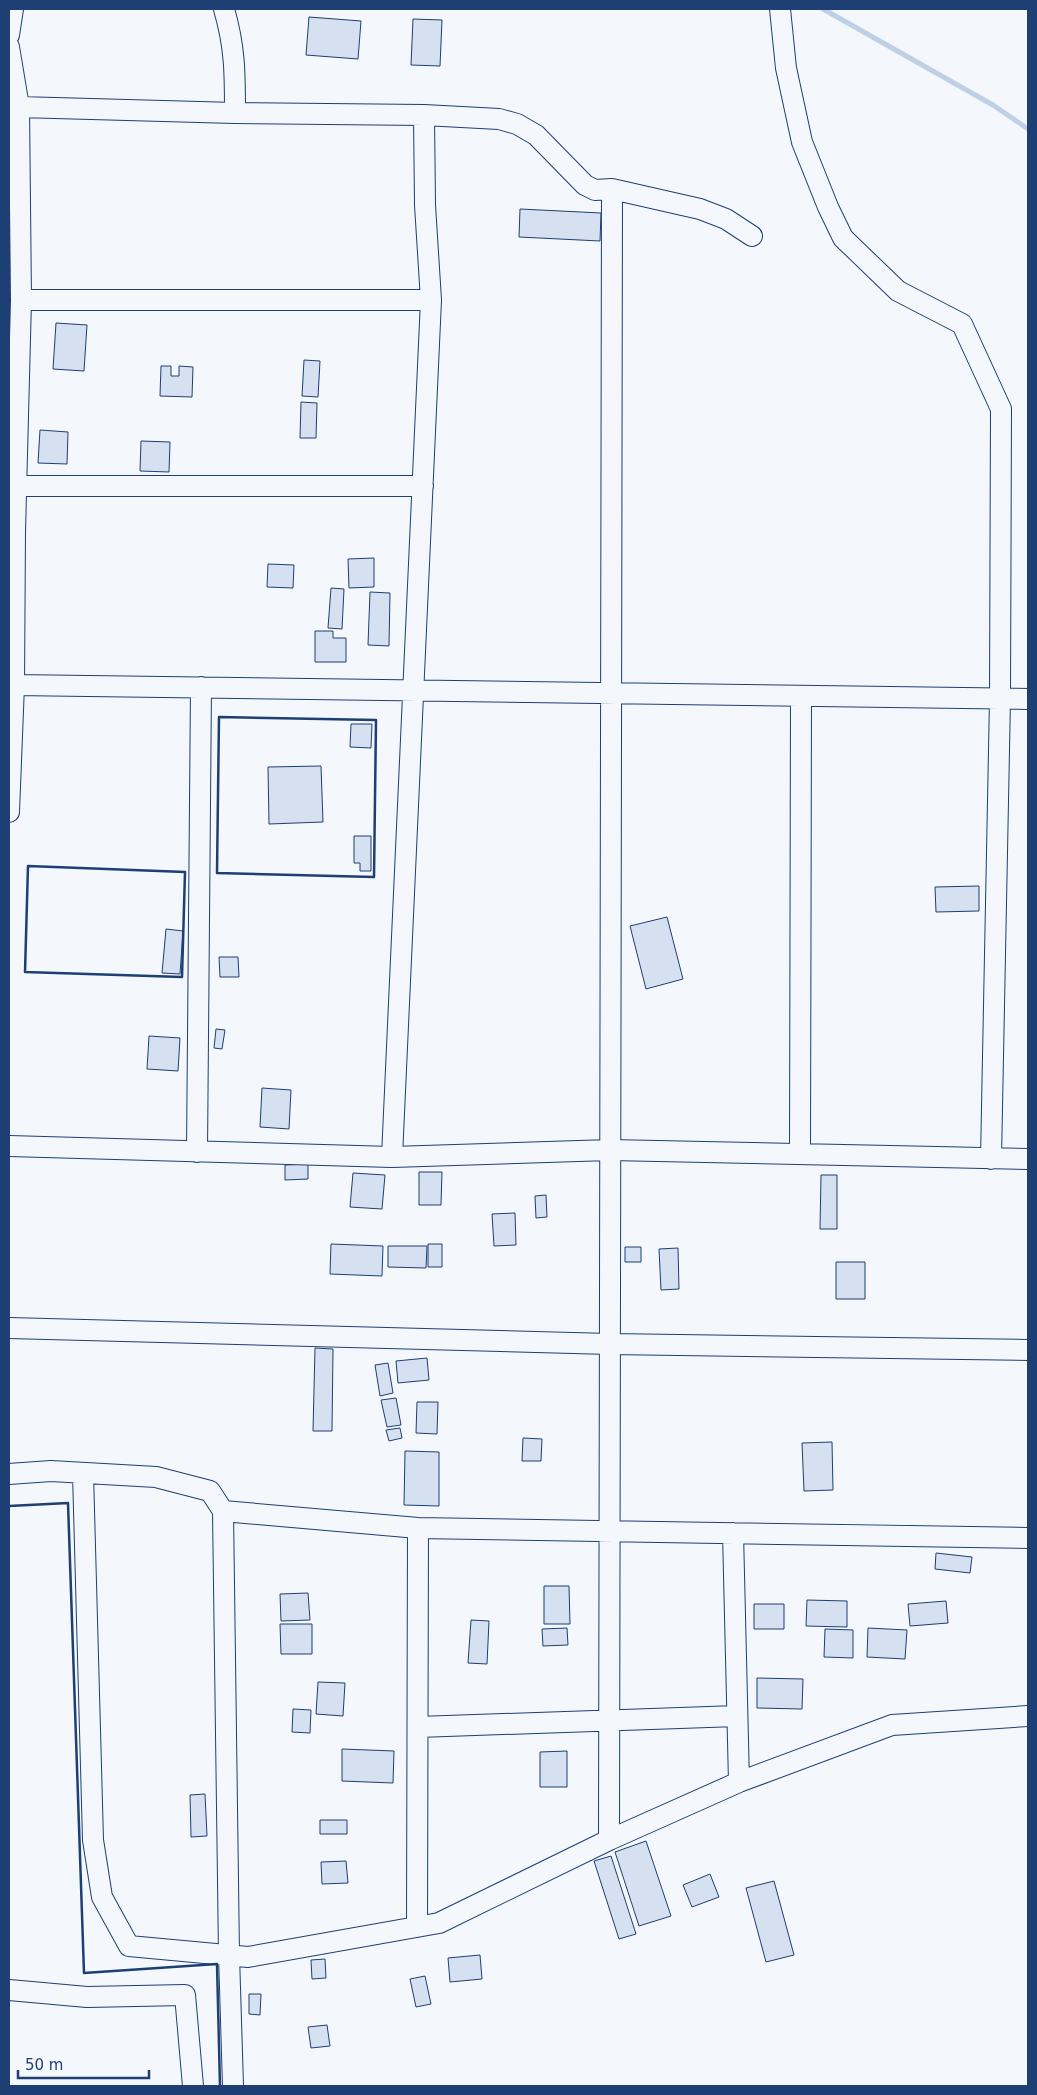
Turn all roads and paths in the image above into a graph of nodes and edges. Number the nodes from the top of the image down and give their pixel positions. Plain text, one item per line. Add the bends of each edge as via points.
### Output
1 (13, 9) edge
2 (224, 9) edge
3 (780, 9) edge
4 (9, 35) edge
5 (9, 47) edge
6 (14, 103) edge
7 (234, 112) junction
8 (424, 115) junction
9 (612, 189) junction
10 (752, 236) dead end
11 (21, 300) junction
12 (431, 300) junction
13 (16, 486) junction
14 (423, 486) junction
15 (12, 532) edge
16 (14, 685) junction
17 (201, 687) junction
18 (414, 689) junction
19 (611, 693) junction
20 (801, 696) junction
21 (1000, 699) junction
22 (1028, 699) edge
23 (9, 812) edge
24 (9, 1146) edge
25 (610, 1150) junction
26 (197, 1152) junction
27 (800, 1154) junction
28 (392, 1158) junction
29 (991, 1158) junction
30 (1028, 1159) edge
31 (9, 1328) edge
32 (610, 1344) junction
33 (1028, 1350) edge
34 (83, 1473) junction
35 (9, 1474) edge
36 (223, 1511) junction
37 (418, 1528) junction
38 (610, 1532) junction
39 (733, 1533) junction
40 (1028, 1538) edge
41 (737, 1716) junction
42 (1028, 1716) edge
43 (609, 1720) junction
44 (418, 1727) junction
45 (739, 1782) junction
46 (609, 1840) junction
47 (417, 1927) junction
48 (229, 1955) junction
49 (9, 1990) edge
50 (193, 2086) edge
51 (233, 2086) edge

1 - 4 street
2 - 7 street via 235,59
3 - 21 street via 786,68 802,142 843,238 898,291 962,324 1001,409
5 - 6 street
6 - 7 street
6 - 11 street
7 - 8 street
8 - 9 street via 499,119 517,124 536,135 585,185 595,190
8 - 12 street
9 - 10 street via 700,209 726,219
9 - 19 street
11 - 12 street
11 - 13 street
12 - 14 street
13 - 14 street
13 - 15 street
14 - 18 street
15 - 16 street
16 - 17 street
16 - 23 street
17 - 18 street
17 - 26 street
18 - 19 street
18 - 28 street
19 - 20 street
19 - 25 street
20 - 21 street
20 - 27 street
21 - 22 street
21 - 29 street
24 - 26 street
25 - 27 street
25 - 28 street
25 - 32 street
26 - 28 street
27 - 29 street
29 - 30 street
31 - 32 street
32 - 33 street
32 - 38 street
34 - 35 street
34 - 36 street via 156,1477 210,1491
34 - 48 street via 93,1840 102,1897 129,1946
36 - 37 street
36 - 48 street
37 - 38 street
37 - 44 street
38 - 39 street
38 - 43 street
39 - 40 street
39 - 41 street
41 - 43 street
41 - 45 street
42 - 45 street via 892,1725
43 - 44 street
43 - 46 street
44 - 47 street
45 - 46 street
46 - 47 street via 439,1923
47 - 48 street via 248,1957
48 - 51 street
49 - 50 street via 87,1997 184,1995

